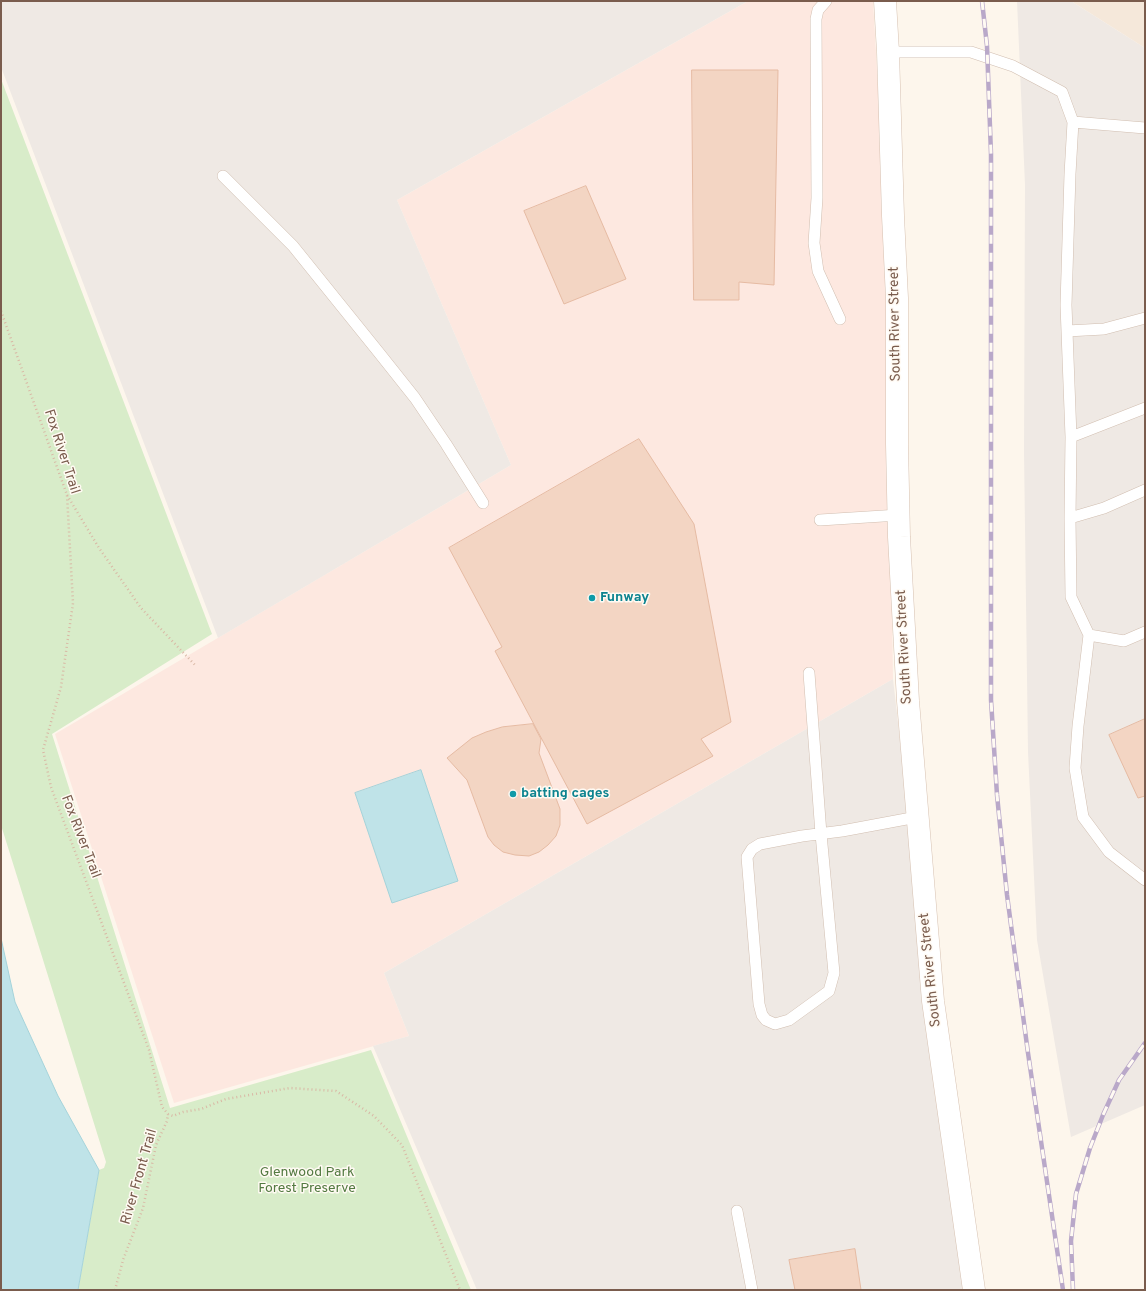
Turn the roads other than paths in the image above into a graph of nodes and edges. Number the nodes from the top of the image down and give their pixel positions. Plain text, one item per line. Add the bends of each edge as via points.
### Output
1 (826, 1) edge
2 (885, 1) edge
3 (888, 52) junction
4 (1073, 122) junction
5 (1145, 128) edge
6 (223, 176) dead end
7 (1145, 318) edge
8 (840, 319) dead end
9 (1067, 331) junction
10 (1145, 408) edge
11 (1071, 437) junction
12 (1145, 490) edge
13 (483, 503) dead end
14 (899, 515) junction
15 (1070, 518) junction
16 (820, 520) dead end
17 (1145, 632) edge
18 (1089, 635) junction
19 (809, 674) dead end
20 (917, 817) junction
21 (821, 834) junction
22 (1145, 880) edge
23 (737, 1211) dead end
24 (752, 1290) edge
25 (974, 1290) edge

1 - 8 lane via 818,10 816,20 817,198 814,243 818,271
2 - 3 main road, South River Street
3 - 4 lane via 971,52 1013,66 1062,92
3 - 14 main road, South River Street via 898,298
4 - 5 lane
4 - 9 lane
6 - 13 lane via 293,246 385,359 415,398
7 - 9 lane via 1104,329
9 - 11 lane
10 - 11 lane
11 - 15 lane
12 - 15 lane via 1104,508
14 - 16 lane
14 - 20 main road, South River Street via 908,700
15 - 18 lane via 1071,597
17 - 18 lane via 1124,641
18 - 22 lane via 1075,768 1083,817 1109,852
19 - 21 lane
20 - 21 lane
20 - 25 main road, South River Street via 933,1001
21 - 21 lane via 760,844 752,849 747,857 759,1004 762,1015 775,1024 789,1020 829,991 832,984 834,973
23 - 24 lane

